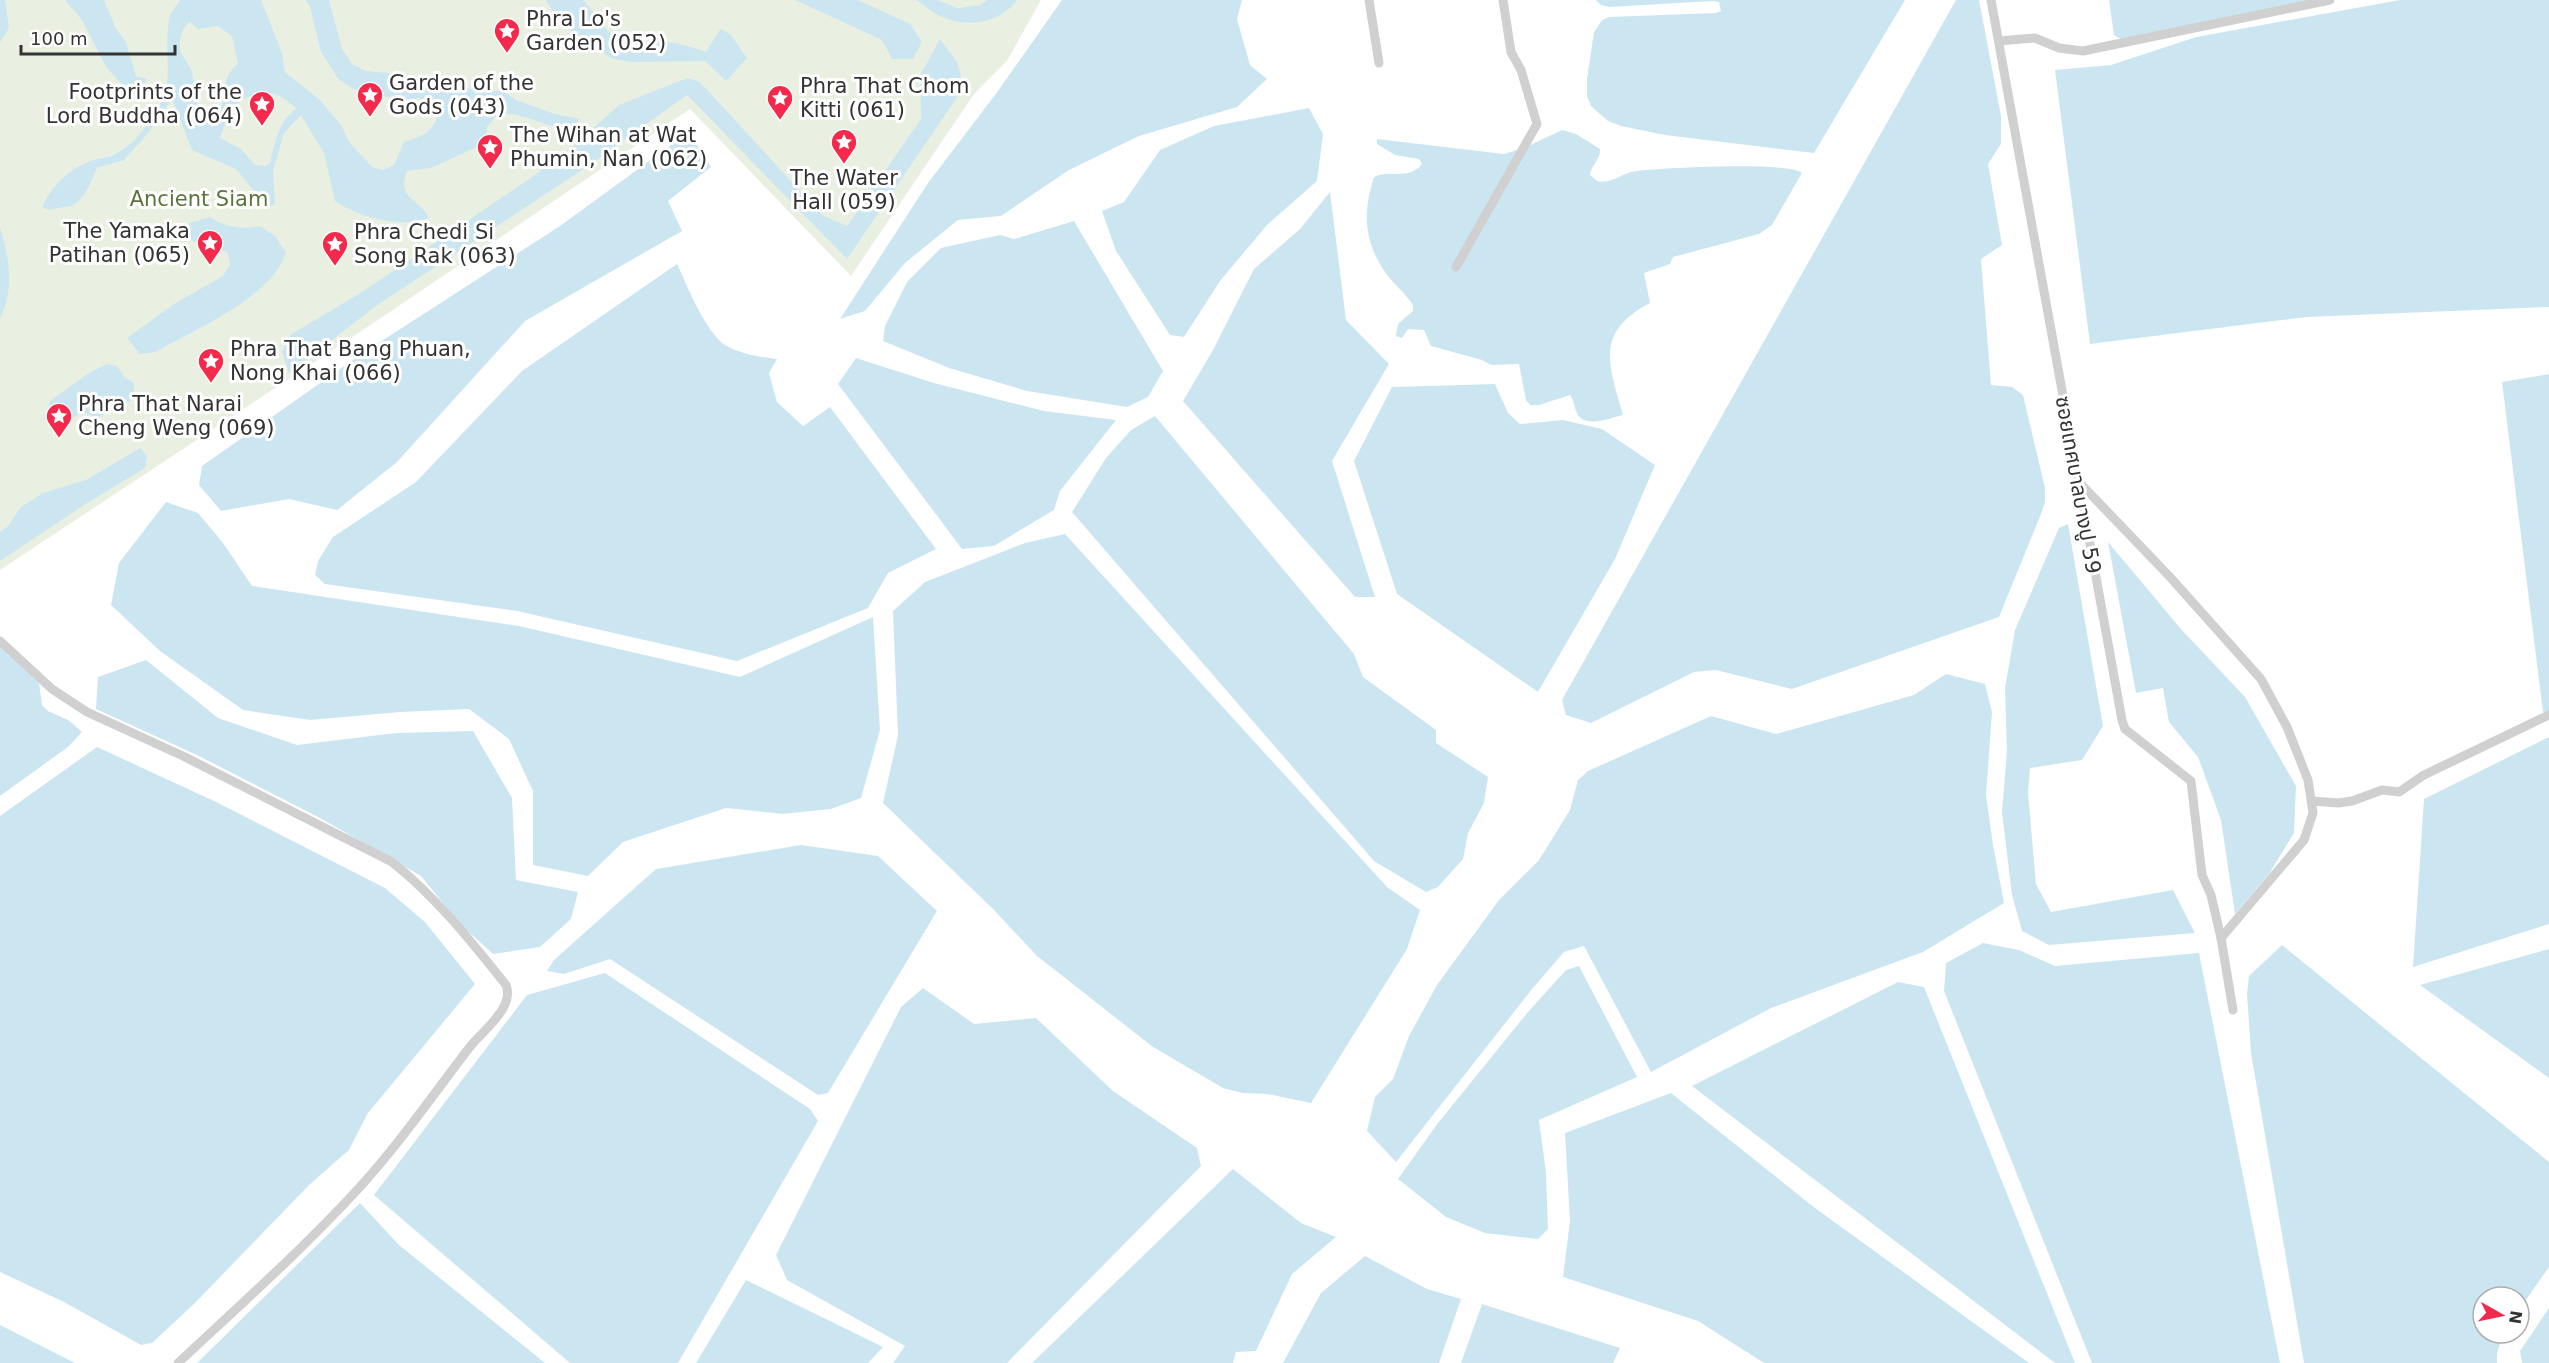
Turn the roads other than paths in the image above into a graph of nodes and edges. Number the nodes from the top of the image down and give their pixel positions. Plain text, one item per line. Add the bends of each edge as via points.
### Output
1 (1369, 0) edge
2 (1503, 0) edge
3 (1991, 0) edge
4 (2330, 0) edge
5 (1999, 41) junction
6 (1379, 63) dead end
7 (1456, 267) dead end
8 (2077, 480) junction
9 (0, 641) edge
10 (2549, 715) edge
11 (2312, 801) junction
12 (2221, 938) junction
13 (2233, 1010) dead end
14 (178, 1363) edge

1 - 6 street
2 - 7 street via 1512,52 1537,124
3 - 5 street, ซอยเทศบาลบางปู 59
4 - 5 street via 2083,51 2060,48 2035,38
5 - 8 street, ซอยเทศบาลบางปู 59
8 - 11 street via 2261,679 2301,759
8 - 12 street, ซอยเทศบาลบางปู 59 via 2122,720 2125,729 2191,781 2202,875
9 - 14 street via 52,689 87,712 392,862 467,936 508,991 506,1004 392,1150 242,1305
10 - 11 street via 2424,775 2399,792 2382,790 2338,803
11 - 12 street via 2311,825 2304,840
12 - 13 street, ซอยเทศบาลบางปู 59

